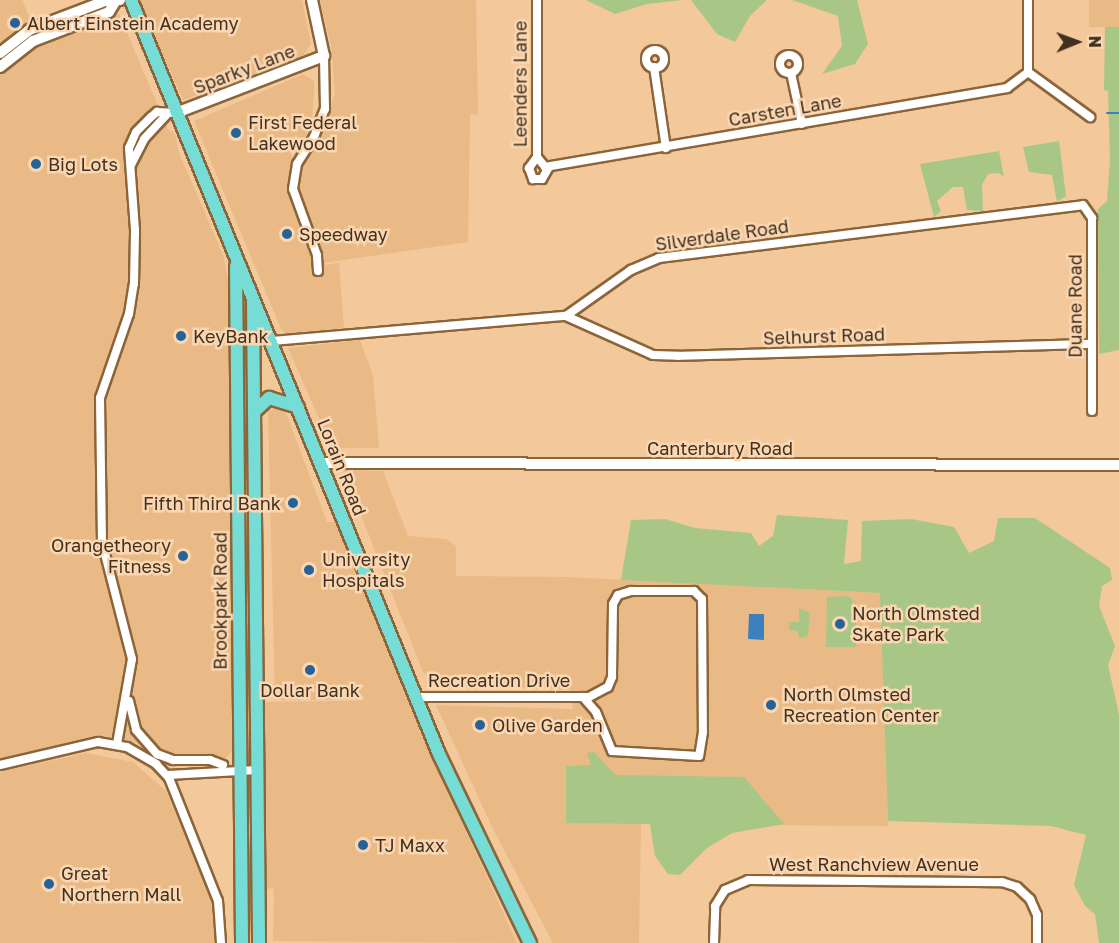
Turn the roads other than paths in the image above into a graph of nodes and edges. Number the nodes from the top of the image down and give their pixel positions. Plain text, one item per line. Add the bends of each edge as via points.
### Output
1 (130, 0) edge
2 (312, 0) edge
3 (537, 0) edge
4 (1028, 0) edge
5 (118, 1) edge
6 (0, 53) edge
7 (324, 56) junction
8 (0, 68) edge
9 (654, 68) dead end
10 (791, 72) dead end
11 (1028, 72) junction
12 (171, 114) junction
13 (1090, 117) dead end
14 (802, 123) junction
15 (666, 148) junction
16 (537, 157) junction
17 (546, 166) junction
18 (1083, 205) joint
19 (236, 259) junction
20 (318, 271) dead end
21 (253, 298) junction
22 (566, 316) junction
23 (272, 341) junction
24 (1091, 344) junction
25 (298, 407) junction
26 (1092, 411) dead end
27 (254, 412) junction
28 (320, 463) junction
29 (1119, 465) edge
30 (128, 693) junction
31 (415, 697) junction
32 (583, 697) junction
33 (117, 744) junction
34 (0, 765) edge
35 (159, 766) junction
36 (231, 769) junction
37 (257, 770) junction
38 (168, 775) junction
39 (221, 943) edge
40 (242, 943) edge
41 (259, 943) edge
42 (530, 943) edge
43 (714, 943) edge
44 (1037, 943) edge

1 - 12 main road, Lorain Road
2 - 7 street
3 - 16 street, Leenders Lane
4 - 11 street
5 - 6 street via 105,1 29,30
5 - 8 street via 110,12 33,41
7 - 12 street, Sparky Lane
7 - 20 street via 325,109 294,175 294,197 317,255
9 - 15 street
10 - 14 street
11 - 13 street
11 - 14 street, Carsten Lane via 1006,88
12 - 19 main road, Lorain Road
12 - 30 street via 158,112 138,129 129,148 134,284 100,405 102,541 130,641
14 - 15 street, Carsten Lane
15 - 17 street, Carsten Lane
16 - 17 street, Leenders Lane
16 - 17 street, Carsten Lane via 529,168 533,179 542,179
18 - 22 street, Silverdale Road via 659,258 632,270
18 - 24 street, Duane Road via 1092,218
19 - 21 main road, Lorain Road
19 - 36 main road, Brookpark Road
21 - 23 main road, Lorain Road
21 - 27 main road, Brookpark Road
22 - 23 street
22 - 24 street, Selhurst Road via 653,355
23 - 25 main road, Lorain Road
24 - 26 street, Duane Road
25 - 27 main road via 269,398
25 - 28 main road, Lorain Road
27 - 37 main road, Brookpark Road
28 - 29 street, Canterbury Road
28 - 31 main road, Lorain Road
30 - 33 street
30 - 36 street via 134,724 145,744 169,759 210,760
31 - 32 street, Recreation Drive
31 - 42 main road, Lorain Road via 497,880
32 - 32 street, Recreation Drive via 603,691 612,678 614,604 618,595 632,591 694,591 702,599 703,732 699,756 612,751 596,712
33 - 34 street via 87,743
33 - 35 street
35 - 36 street
35 - 38 street
36 - 37 street
36 - 38 street via 222,775
36 - 40 main road, Brookpark Road
37 - 41 main road, Brookpark Road
38 - 39 street via 218,901
43 - 44 street, West Ranchview Avenue via 715,906 725,890 748,880 1002,882 1017,887 1030,899 1037,915

